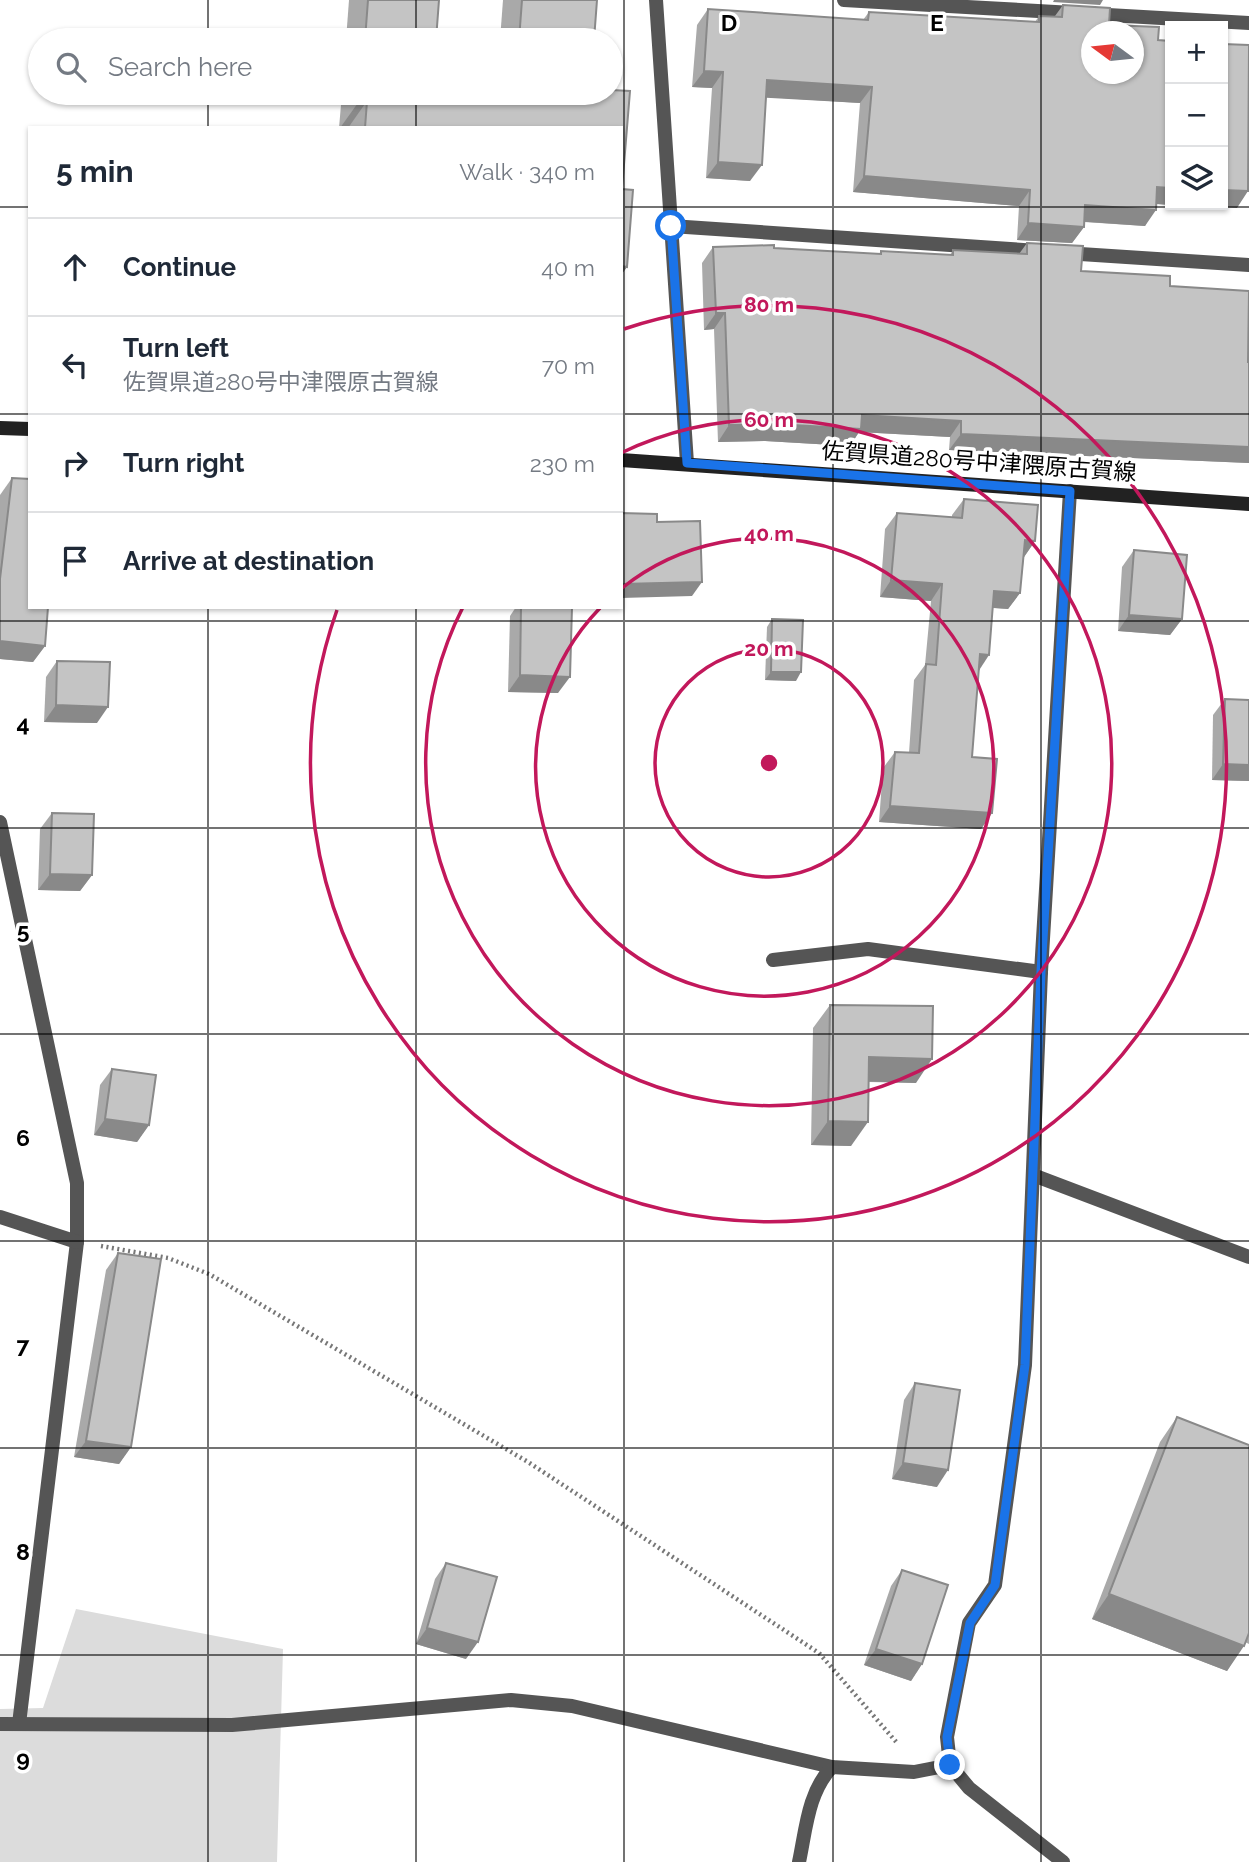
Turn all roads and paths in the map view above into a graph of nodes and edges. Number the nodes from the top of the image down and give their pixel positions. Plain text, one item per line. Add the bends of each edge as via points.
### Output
1 (656, 0) edge
2 (844, 0) edge
3 (1249, 23) edge
4 (671, 226) junction
5 (1249, 265) edge
6 (0, 428) edge
7 (28, 429) edge
8 (623, 460) edge
9 (687, 463) junction
10 (1070, 491) junction
11 (1249, 504) edge
12 (0, 822) edge
13 (773, 960) dead end
14 (1041, 972) junction
15 (1033, 1175) junction
16 (0, 1217) edge
17 (77, 1242) junction
18 (1249, 1257) edge
19 (0, 1724) edge
20 (19, 1724) junction
21 (907, 1747) dead end
22 (950, 1765) junction
23 (832, 1767) junction
24 (799, 1862) edge
25 (1063, 1862) edge

1 - 4 street
2 - 3 street
4 - 5 street
4 - 9 street
6 - 7 main road
8 - 9 main road, 佐賀県道280号中津隈原古賀線
9 - 10 main road, 佐賀県道280号中津隈原古賀線
10 - 11 main road, 佐賀県道280号中津隈原古賀線
10 - 14 street
12 - 17 street via 78,1184
13 - 14 street via 868,948
14 - 15 street
15 - 18 street
15 - 22 street via 1025,1365 995,1585 970,1623 947,1737
16 - 17 street
17 - 20 street
17 - 21 path via 168,1258 209,1274 528,1462 819,1653 896,1743
19 - 20 street
20 - 23 street via 232,1725 511,1699 572,1706
22 - 23 street via 914,1772
22 - 25 street via 969,1788
23 - 24 street via 813,1796

